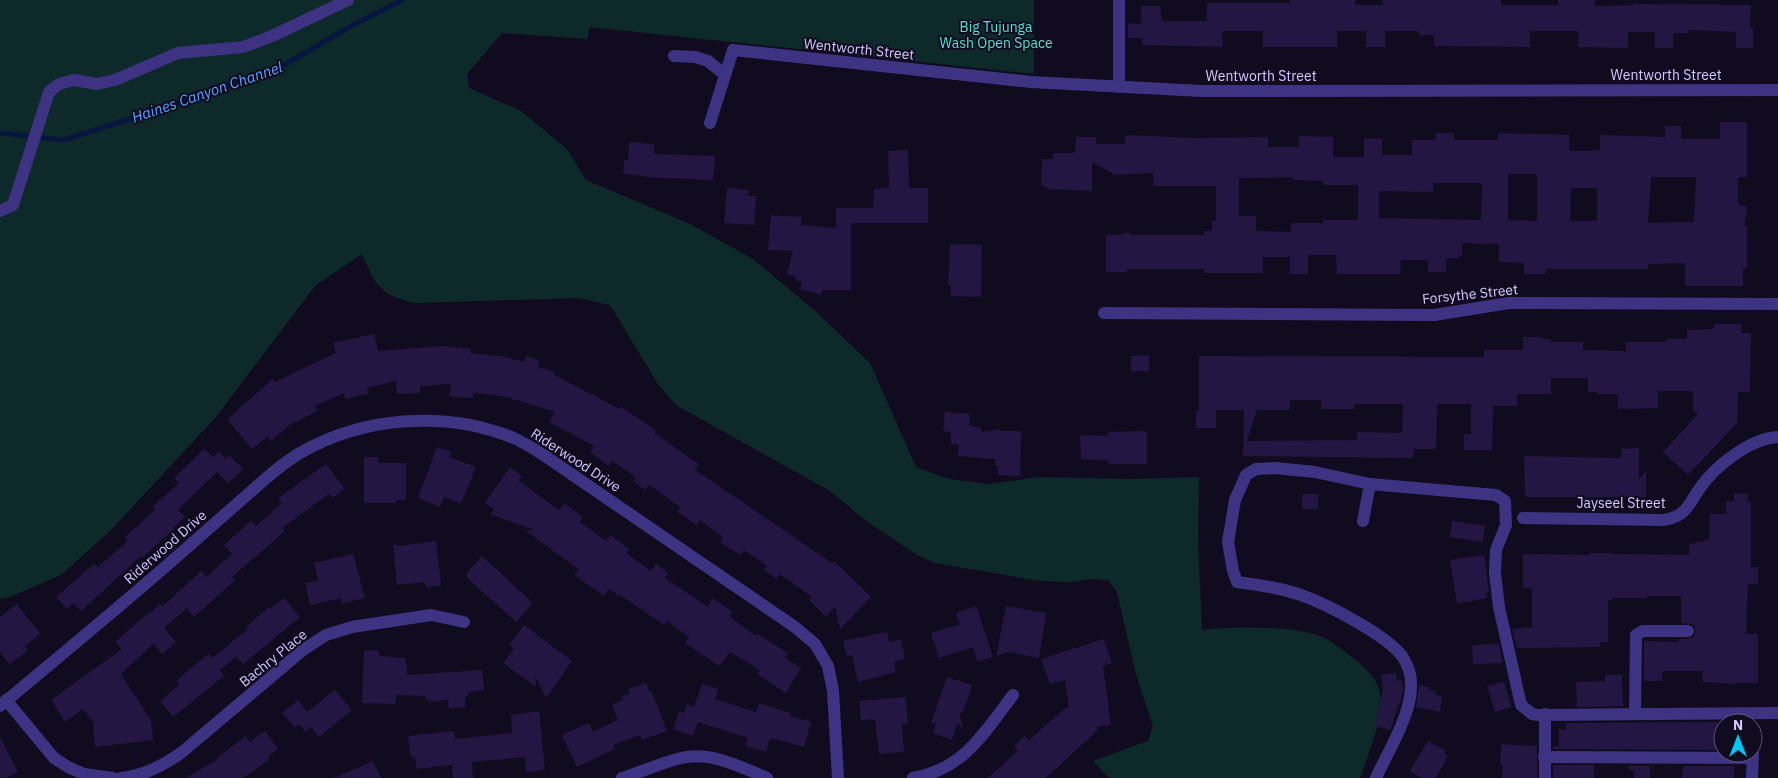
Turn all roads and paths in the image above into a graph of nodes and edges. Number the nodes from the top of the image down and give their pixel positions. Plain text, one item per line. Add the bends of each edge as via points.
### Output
1 (348, 0) edge
2 (1119, 0) edge
3 (674, 56) dead end
4 (724, 74) junction
5 (1119, 87) junction
6 (1778, 90) edge
7 (710, 123) dead end
8 (0, 211) edge
9 (1778, 304) edge
10 (1104, 313) dead end
11 (1778, 437) edge
12 (1370, 484) junction
13 (1522, 518) dead end
14 (1363, 521) dead end
15 (464, 622) dead end
16 (1688, 631) dead end
17 (1013, 694) dead end
18 (3, 703) edge
19 (1778, 713) edge
20 (1545, 714) junction
21 (1635, 714) junction
22 (1763, 716) edge
23 (1713, 717) edge
24 (1713, 756) edge
25 (1544, 757) junction
26 (1753, 763) edge
27 (113, 778) edge
28 (121, 778) edge
29 (622, 778) edge
30 (767, 778) edge
31 (838, 778) edge
32 (913, 778) edge
33 (1376, 778) edge
34 (1545, 778) edge
35 (1752, 778) edge

1 - 8 street via 243,47 178,53 115,80 97,84 74,80 59,84 49,92 13,205
2 - 5 street
3 - 4 street via 708,61
4 - 5 street, Wentworth Street via 733,50 1031,82
4 - 7 street
5 - 6 street, Wentworth Street via 1202,91
9 - 10 street, Forsythe Street via 1509,303 1434,315
11 - 13 street, Jayseel Street via 1764,439 1729,458 1699,488 1685,511 1672,518
12 - 14 street
12 - 20 street via 1484,494 1506,501 1506,525 1496,550 1499,608 1521,705 1532,714
12 - 33 street via 1315,472 1256,469 1246,475 1235,500 1228,542 1238,582 1279,589 1330,607 1382,638 1403,657 1410,674 1410,693 1393,743
15 - 28 street, Bachry Place via 431,615 352,627 326,635 303,650 167,763 152,771
16 - 21 street via 1643,631 1636,635
17 - 32 street via 961,758 928,776
18 - 27 street via 54,758 84,774
18 - 31 street, Riderwood Drive via 300,453 332,438 382,424 450,422 482,428 516,440 546,456 796,627 815,644 828,666 833,691
19 - 22 street
20 - 21 street
20 - 25 street
21 - 23 street
24 - 25 street
25 - 34 street
26 - 35 street
29 - 30 street via 683,758 699,757 730,763

